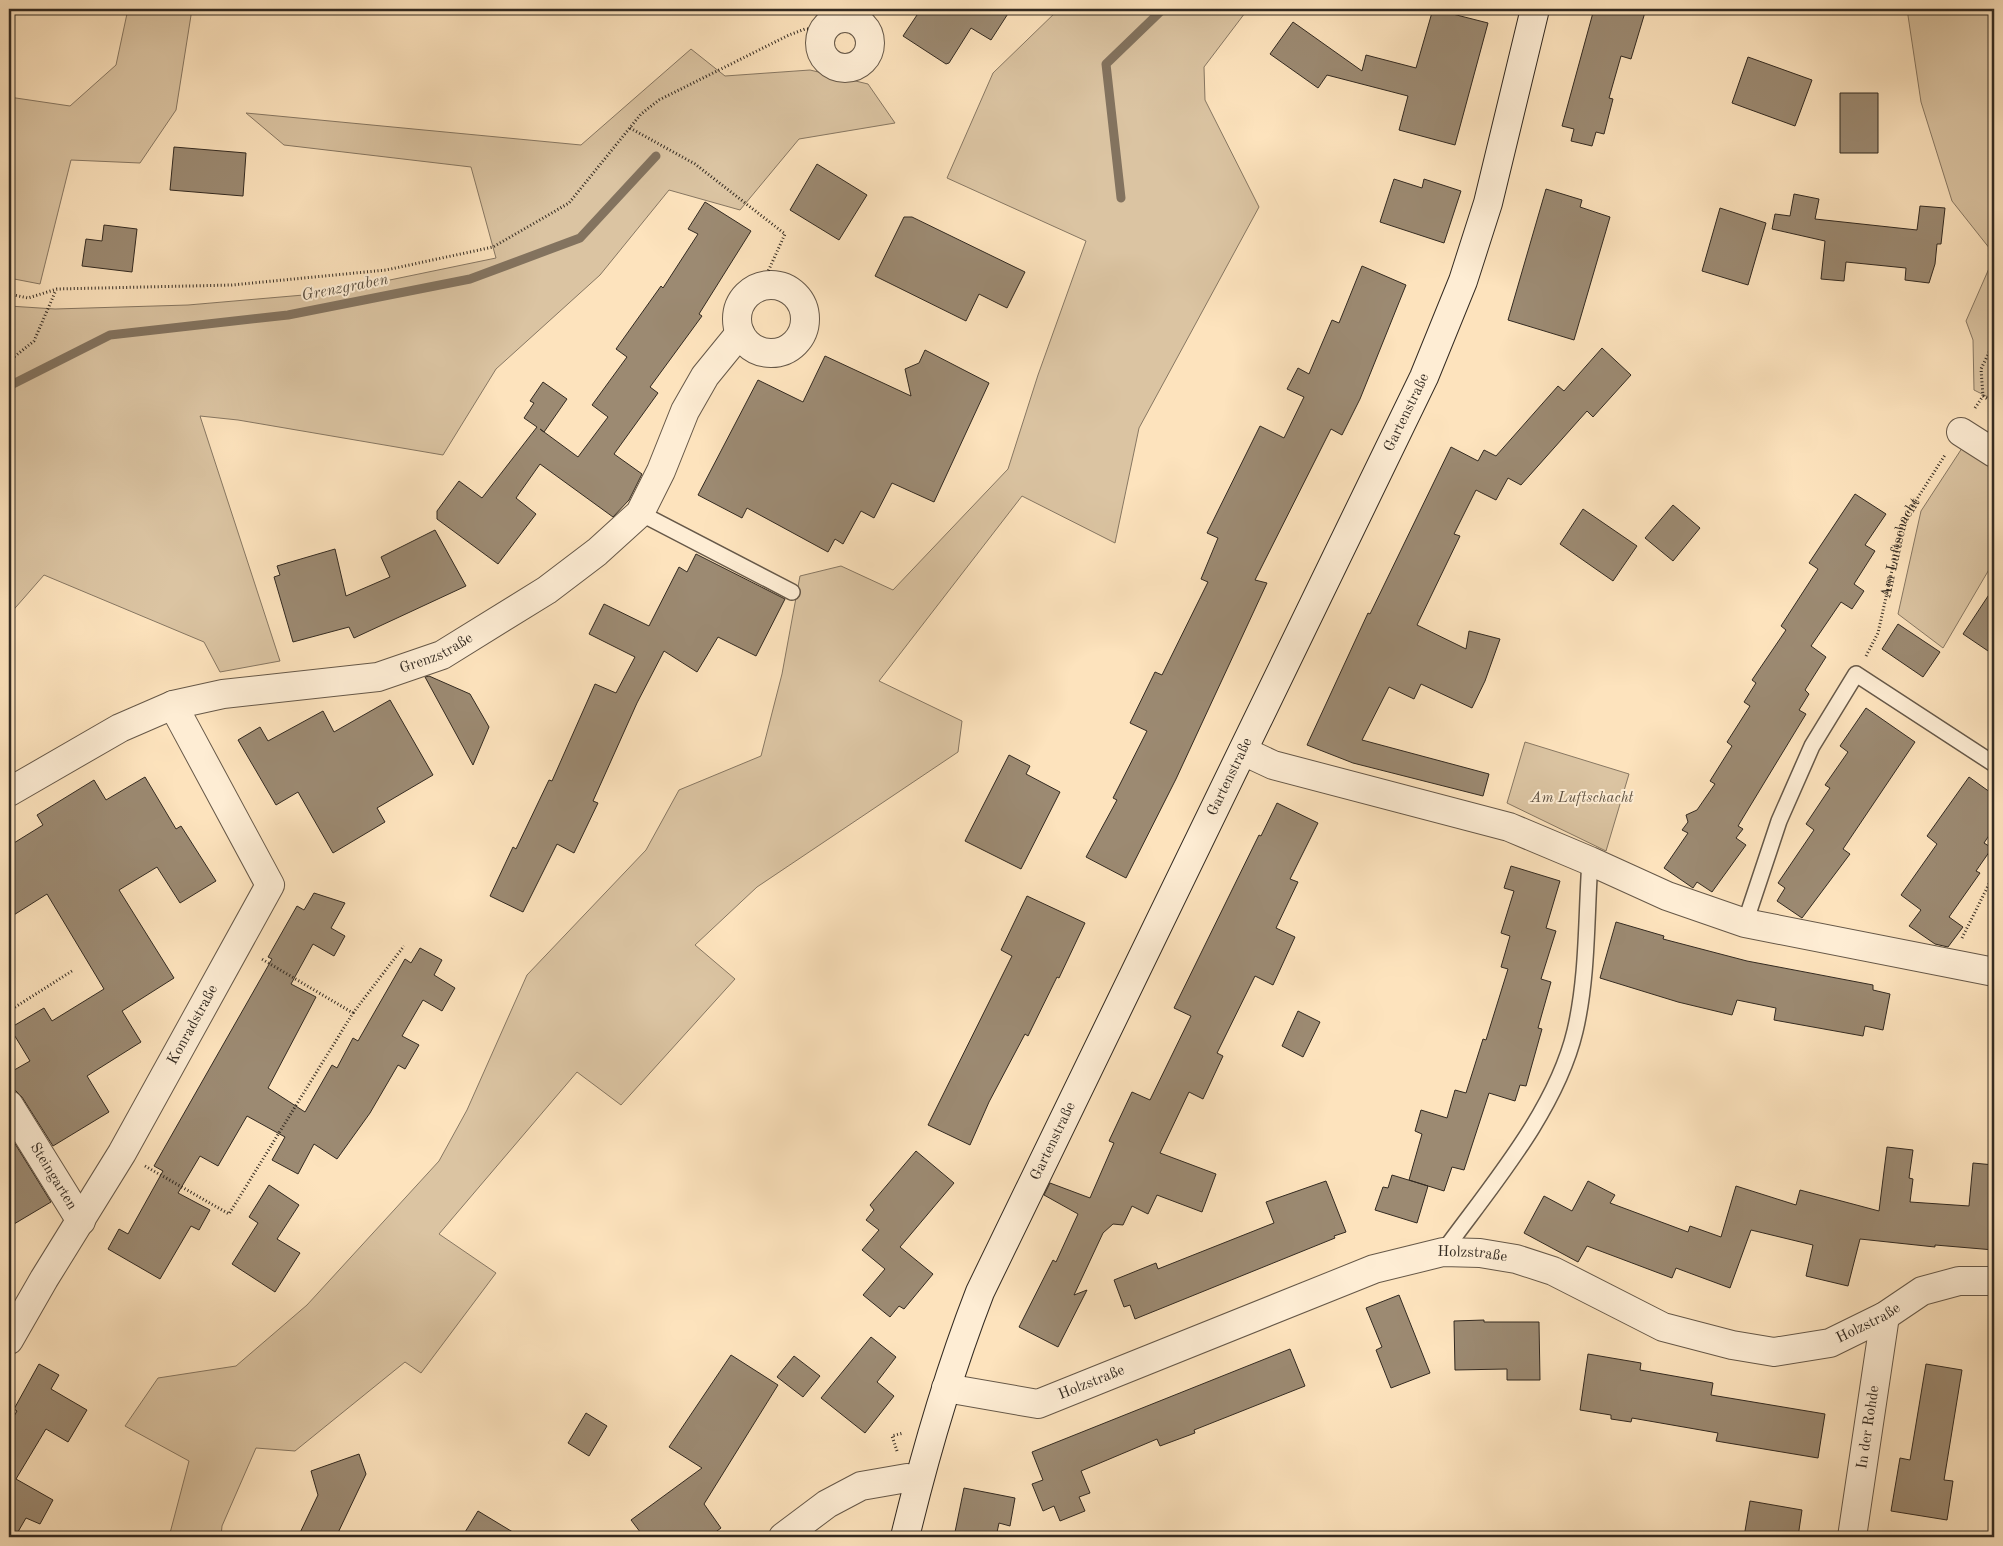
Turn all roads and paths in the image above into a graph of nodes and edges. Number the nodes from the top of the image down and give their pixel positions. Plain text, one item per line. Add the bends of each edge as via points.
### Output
1 (1535, 9) edge
2 (865, 15) edge
3 (825, 28) junction
4 (630, 128) junction
5 (761, 287) junction
6 (56, 289) junction
7 (9, 294) edge
8 (740, 332) junction
9 (1994, 342) edge
10 (9, 361) edge
11 (1983, 396) junction
12 (1994, 403) edge
13 (1961, 432) junction
14 (1994, 453) edge
15 (640, 513) junction
16 (792, 592) dead end
17 (1856, 674) junction
18 (173, 705) junction
19 (1243, 751) junction
20 (1994, 764) edge
21 (9, 792) edge
22 (1590, 861) junction
23 (1994, 874) edge
24 (1745, 923) junction
25 (238, 945) junction
26 (404, 946) dead end
27 (1950, 964) junction
28 (72, 971) dead end
29 (1994, 972) edge
30 (9, 1011) edge
31 (353, 1013) junction
32 (9, 1105) edge
33 (122, 1154) junction
34 (81, 1221) junction
35 (1443, 1252) junction
36 (1994, 1281) edge
37 (1884, 1316) junction
38 (9, 1340) edge
39 (946, 1388) junction
40 (918, 1482) junction
41 (783, 1537) edge
42 (905, 1537) edge
43 (1852, 1537) edge

1 - 19 street, Gartenstraße via 1488,203 1463,282 1424,377
2 - 3 street via 845,18
2 - 3 street via 870,44 865,59 850,68 834,65 822,53 820,44
3 - 4 path via 805,29 789,35 696,81 650,106
4 - 5 path via 695,164 785,234
4 - 6 path via 569,203 493,247 376,271 232,285
5 - 8 street via 743,300 737,322
5 - 8 street via 783,288 800,301 805,323 802,334 787,350 765,353 755,349
6 - 7 path via 28,298
6 - 10 path via 34,340
8 - 15 street, Grenzstraße via 704,376
9 - 11 path via 1981,369
11 - 12 path
11 - 13 path, Am Luftschacht
13 - 14 street
13 - 17 path, Am Luftschacht via 1903,521 1878,633
15 - 16 lane
15 - 18 street, Grenzstraße via 597,552 547,590 442,655 378,677 223,694
17 - 20 lane
17 - 24 lane via 1812,746 1779,821
18 - 21 street, Grenzstraße via 120,728
18 - 25 street, Konradstraße via 270,885
19 - 22 street via 1273,765 1509,828
19 - 39 street, Gartenstraße via 980,1292
22 - 24 street via 1674,899
22 - 35 lane via 1580,1005 1562,1071 1545,1108
23 - 27 path
24 - 27 street
25 - 31 path
25 - 33 street, Konradstraße
26 - 31 path
27 - 29 street
28 - 30 path
31 - 33 path via 229,1214
32 - 34 street, Steingarten
33 - 34 street, Konradstraße
34 - 38 street, Konradstraße
35 - 37 street, Holzstraße via 1480,1253 1516,1259 1553,1271 1663,1327 1774,1352 1830,1343
35 - 39 street, Holzstraße via 1374,1269 1038,1404
36 - 37 street, Holzstraße via 1959,1281 1922,1291
37 - 43 street, In der Rohde
39 - 40 street, Gartenstraße
40 - 41 street via 907,1478 861,1486 827,1504
40 - 42 street, Gartenstraße

